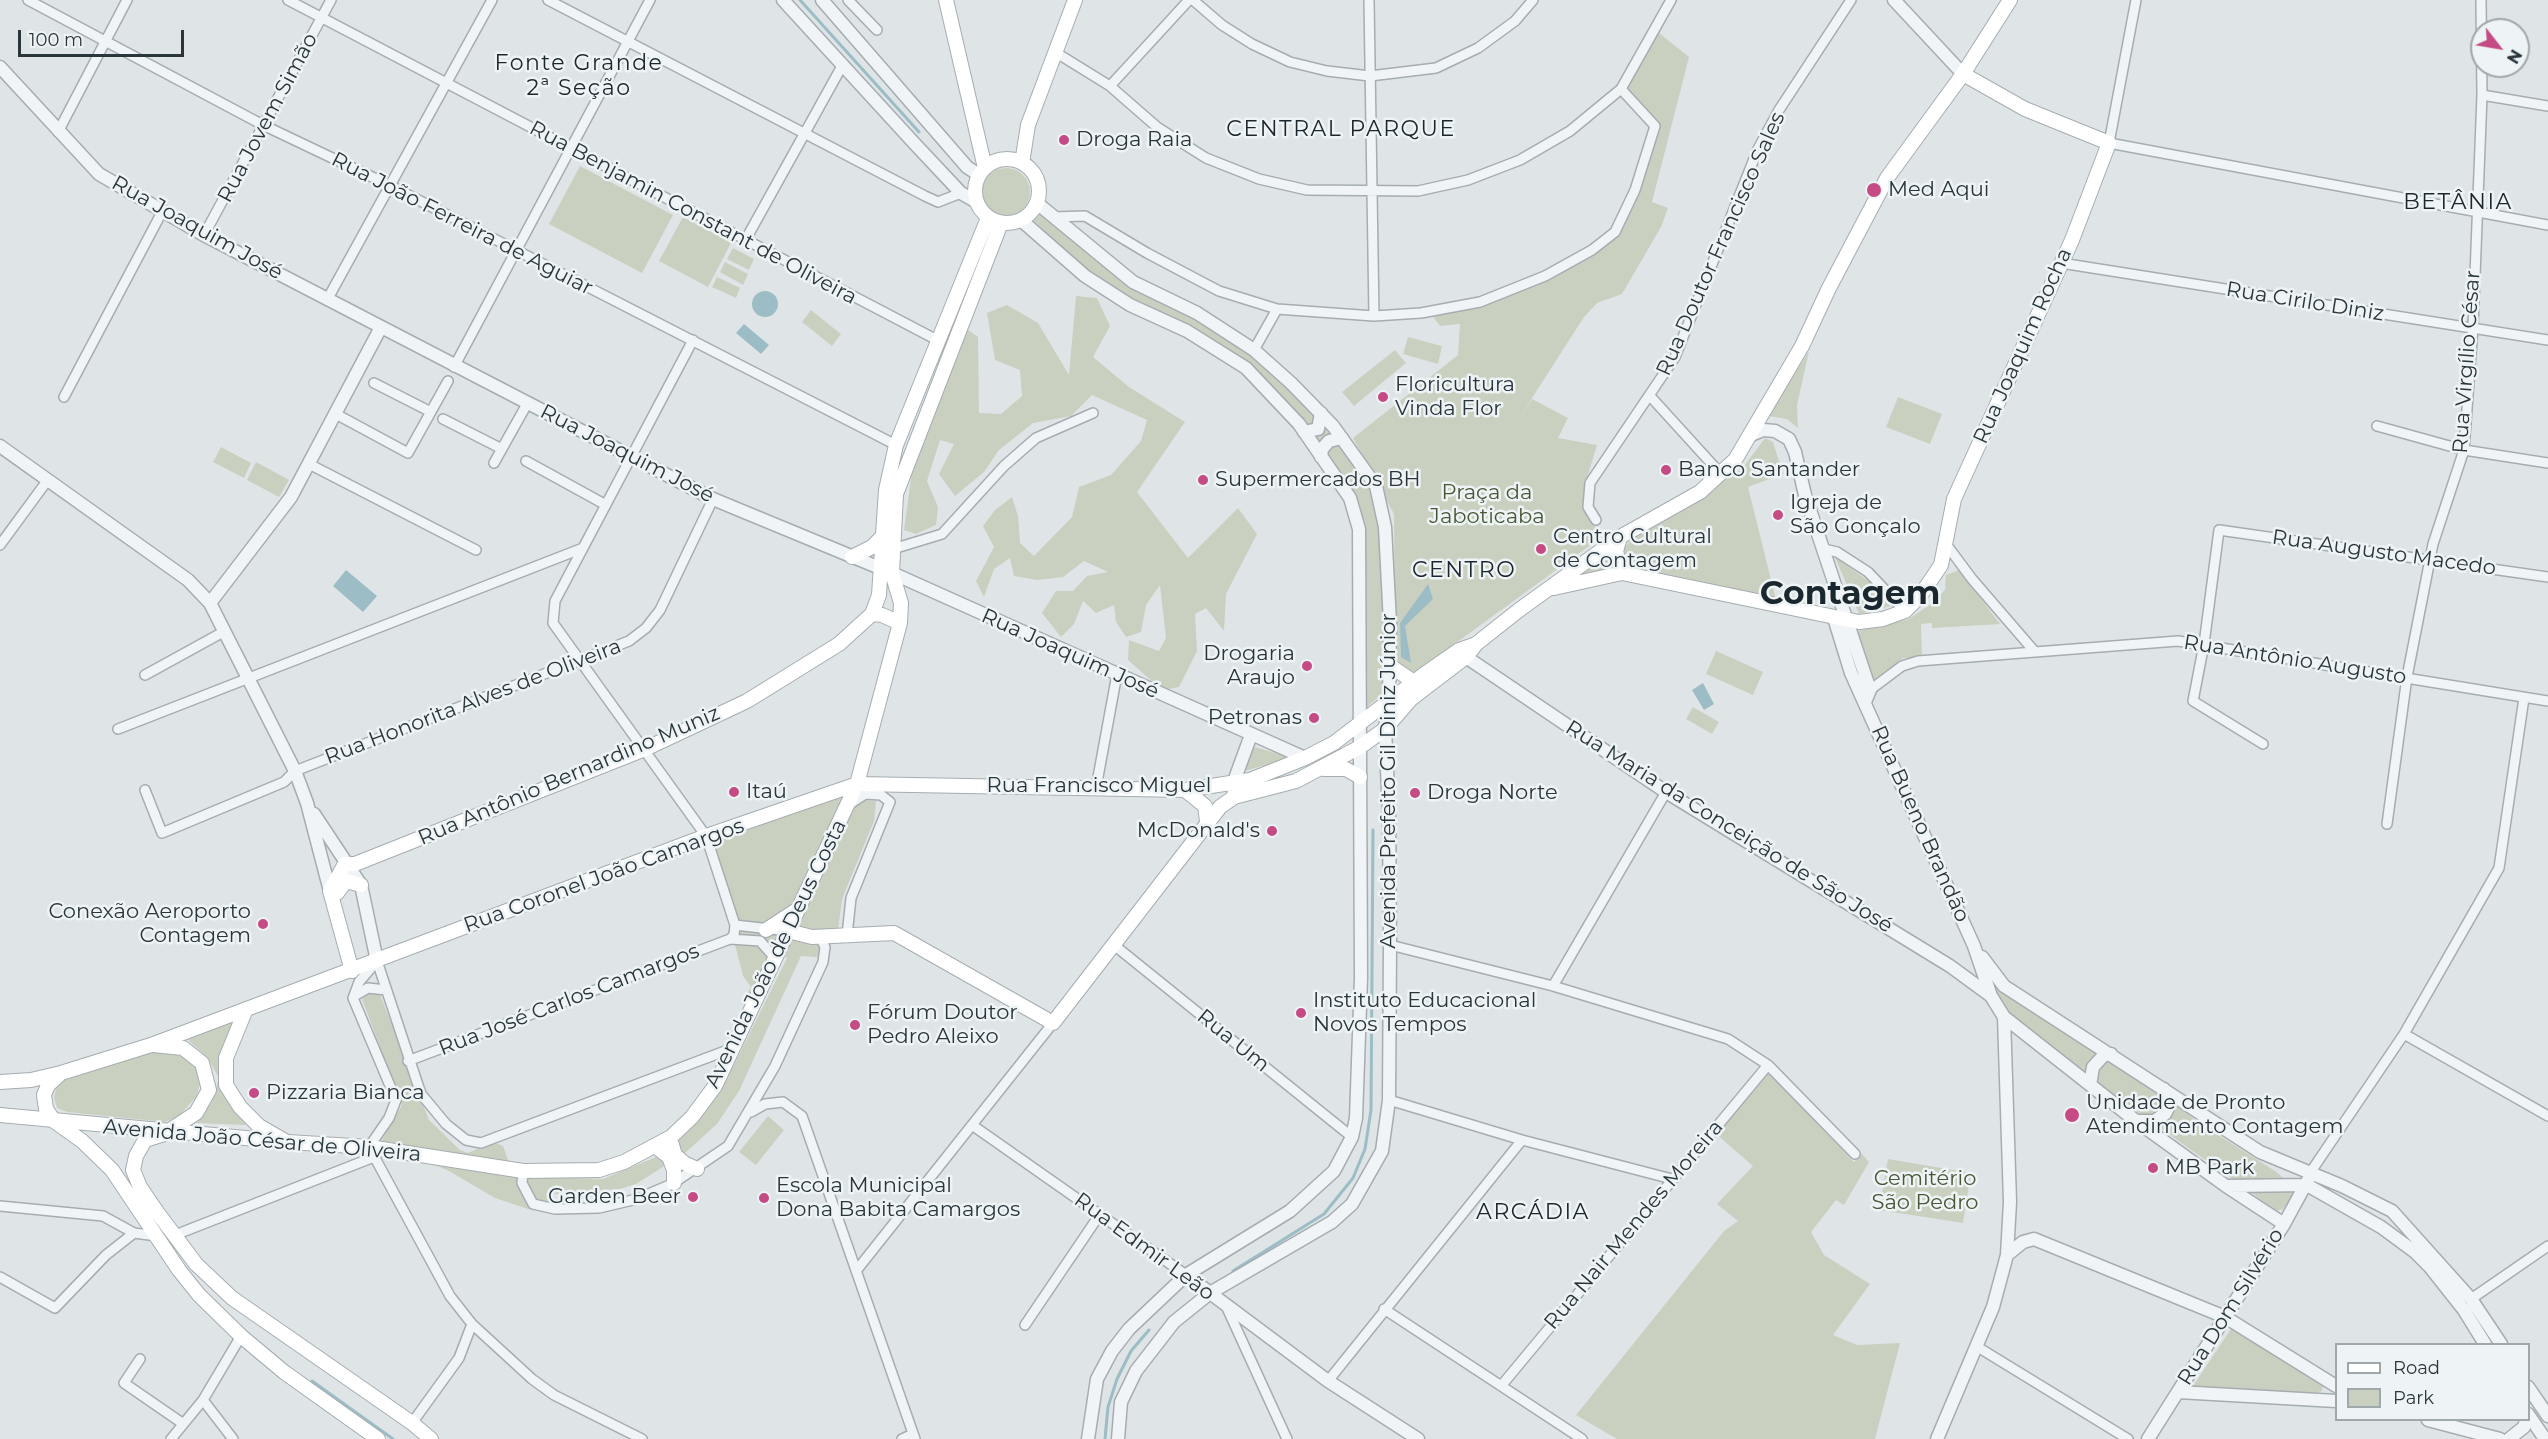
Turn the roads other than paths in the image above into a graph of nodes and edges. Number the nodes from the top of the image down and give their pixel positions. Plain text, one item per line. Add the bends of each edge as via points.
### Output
1 (28, 0) edge
2 (127, 0) edge
3 (288, 0) edge
4 (331, 0) edge
5 (492, 0) edge
6 (548, 0) edge
7 (650, 0) edge
8 (783, 0) edge
9 (822, 0) edge
10 (848, 0) edge
11 (946, 0) edge
12 (1191, 0) edge
13 (1369, 0) edge
14 (1533, 0) edge
15 (1671, 0) edge
16 (1851, 0) edge
17 (1893, 0) edge
18 (2010, 0) edge
19 (2136, 0) edge
20 (2481, 0) edge
21 (1072, 4) edge
22 (322, 18) junction
23 (877, 30) dead end
24 (106, 40) junction
25 (628, 43) junction
26 (1055, 52) junction
27 (842, 66) junction
28 (0, 67) edge
29 (1963, 74) junction
30 (1370, 76) junction
31 (445, 84) junction
32 (1110, 86) junction
33 (1621, 89) junction
34 (2482, 95) junction
35 (2548, 106) edge
36 (263, 124) junction
37 (978, 131) junction
38 (58, 132) junction
39 (805, 135) junction
40 (1024, 140) junction
41 (2109, 143) junction
42 (571, 148) junction
43 (1004, 159) junction
44 (1022, 163) junction
45 (982, 171) junction
46 (391, 186) junction
47 (961, 193) junction
48 (1372, 193) junction
49 (975, 201) junction
50 (1036, 202) junction
51 (2475, 210) junction
52 (162, 212) junction
53 (1053, 217) junction
54 (994, 220) junction
55 (1021, 220) junction
56 (2548, 225) edge
57 (204, 236) junction
58 (746, 239) junction
59 (517, 252) junction
60 (2061, 263) junction
61 (327, 300) junction
62 (1277, 309) junction
63 (1374, 316) junction
64 (2473, 327) junction
65 (380, 329) junction
66 (693, 340) junction
67 (2548, 340) edge
68 (939, 341) junction
69 (1254, 350) junction
70 (454, 367) junction
71 (448, 381) dead end
72 (374, 384) dead end
73 (1650, 396) junction
74 (64, 397) dead end
75 (527, 404) junction
76 (430, 412) junction
77 (334, 413) junction
78 (1093, 413) dead end
79 (1321, 413) junction
80 (443, 419) dead end
81 (2377, 426) dead end
82 (1304, 432) junction
83 (1751, 435) junction
84 (1342, 438) junction
85 (896, 445) junction
86 (0, 446) edge
87 (502, 449) junction
88 (2464, 450) junction
89 (1321, 457) junction
90 (632, 458) junction
91 (526, 461) dead end
92 (494, 463) dead end
93 (2548, 463) edge
94 (309, 465) junction
95 (1721, 474) junction
96 (47, 481) junction
97 (713, 499) junction
98 (606, 505) junction
99 (1596, 520) dead end
100 (882, 537) junction
101 (1620, 537) junction
102 (1946, 544) junction
103 (0, 545) edge
104 (583, 548) junction
105 (892, 549) junction
106 (1824, 549) junction
107 (476, 550) dead end
108 (852, 557) junction
109 (2430, 559) junction
110 (1960, 564) junction
111 (1941, 565) junction
112 (886, 570) junction
113 (1622, 573) junction
114 (2548, 577) edge
115 (1549, 590) junction
116 (210, 603) junction
117 (1905, 611) junction
118 (872, 614) junction
119 (1839, 618) junction
120 (900, 623) junction
121 (225, 631) junction
122 (1476, 644) junction
123 (2204, 644) junction
124 (2035, 652) junction
125 (1466, 657) junction
126 (578, 662) junction
127 (1389, 665) junction
128 (1117, 674) junction
129 (145, 675) dead end
130 (249, 676) junction
131 (2407, 677) junction
132 (1414, 682) junction
133 (1867, 696) junction
134 (2524, 698) junction
135 (1389, 700) junction
136 (2548, 701) edge
137 (1360, 723) junction
138 (118, 729) dead end
139 (1385, 729) junction
140 (1251, 735) junction
141 (2263, 744) dead end
142 (1360, 747) junction
143 (645, 749) junction
144 (1305, 758) junction
145 (1322, 769) junction
146 (295, 771) junction
147 (1360, 777) junction
148 (857, 784) junction
149 (897, 785) junction
150 (1096, 788) junction
151 (145, 790) dead end
152 (1185, 790) junction
153 (1234, 790) junction
154 (1666, 792) junction
155 (890, 802) junction
156 (307, 803) junction
157 (848, 806) junction
158 (1207, 821) junction
159 (2387, 825) dead end
160 (706, 837) junction
161 (345, 864) junction
162 (361, 885) junction
163 (330, 891) junction
164 (334, 907) junction
165 (797, 909) junction
166 (735, 925) junction
167 (766, 930) junction
168 (788, 932) junction
169 (847, 935) junction
170 (820, 937) junction
171 (730, 939) junction
172 (1114, 945) junction
173 (1390, 945) junction
174 (1974, 946) junction
175 (775, 958) junction
176 (377, 961) junction
177 (352, 971) junction
178 (1553, 986) junction
179 (386, 990) junction
180 (354, 996) junction
181 (1991, 996) junction
182 (246, 1009) junction
183 (2004, 1017) junction
184 (1053, 1023) junction
185 (2404, 1034) junction
186 (151, 1045) junction
187 (733, 1048) junction
188 (2111, 1054) junction
189 (408, 1061) junction
190 (1768, 1065) junction
191 (61, 1073) junction
192 (0, 1082) edge
193 (2090, 1085) junction
194 (2164, 1089) junction
195 (1389, 1100) junction
196 (749, 1114) junction
197 (0, 1115) edge
198 (2548, 1116) edge
199 (54, 1121) junction
200 (2136, 1121) junction
201 (972, 1125) junction
202 (168, 1131) junction
203 (671, 1137) junction
204 (1352, 1137) junction
205 (1522, 1140) junction
206 (288, 1142) junction
207 (655, 1146) junction
208 (371, 1152) junction
209 (1855, 1154) dead end
210 (697, 1169) junction
211 (523, 1171) junction
212 (1672, 1179) junction
213 (2308, 1179) junction
214 (674, 1182) junction
215 (2226, 1186) junction
216 (0, 1206) edge
217 (1100, 1214) junction
218 (2284, 1224) junction
219 (134, 1233) junction
220 (175, 1235) junction
221 (157, 1236) junction
222 (2548, 1246) edge
223 (2007, 1255) junction
224 (856, 1271) junction
225 (1186, 1275) junction
226 (1, 1279) edge
227 (1210, 1293) junction
228 (2471, 1299) junction
229 (1227, 1308) junction
230 (1384, 1309) junction
231 (2224, 1317) junction
232 (472, 1324) junction
233 (1024, 1325) dead end
234 (241, 1336) junction
235 (2485, 1343) edge
236 (2500, 1343) edge
237 (1976, 1346) junction
238 (140, 1359) dead end
239 (1328, 1381) junction
240 (2334, 1385) edge
241 (1501, 1386) junction
242 (2530, 1389) edge
243 (2178, 1392) junction
244 (203, 1400) junction
245 (2311, 1401) junction
246 (2335, 1401) edge
247 (2530, 1416) edge
248 (2548, 1416) edge
249 (2435, 1421) edge
250 (2526, 1421) edge
251 (182, 1423) junction
252 (412, 1423) junction
253 (914, 1436) edge
254 (171, 1439) edge
255 (233, 1439) edge
256 (378, 1439) edge
257 (431, 1439) edge
258 (642, 1439) edge
259 (902, 1439) edge
260 (1088, 1439) edge
261 (1118, 1439) edge
262 (1287, 1439) edge
263 (1418, 1439) edge
264 (1582, 1439) edge
265 (1937, 1439) edge
266 (2128, 1439) edge
267 (2148, 1439) edge
268 (2500, 1439) edge
269 (2509, 1439) edge
270 (2545, 1439) edge

1 - 24 street, Rua João Ferreira de Aguiar
2 - 24 street
3 - 22 street, Rua Benjamin Constant de Oliveira
4 - 22 street, Rua Jovem Simão
5 - 31 street
6 - 25 street
7 - 25 street
8 - 27 street
9 - 45 street via 962,160
10 - 23 street
11 - 37 main road
12 - 30 street via 1252,44 1290,62
12 - 32 street
13 - 30 street
14 - 30 street via 1515,21 1478,48 1436,68
15 - 33 street
16 - 73 street, Rua Doutor Francisco Sales via 1758,149 1675,357
17 - 29 street
18 - 29 main road
19 - 41 street, Rua Joaquim Rocha
20 - 34 street, Rua Virgílio César
21 - 26 main road
22 - 31 street, Rua Benjamin Constant de Oliveira
22 - 36 street, Rua Jovem Simão
24 - 36 street, Rua João Ferreira de Aguiar
24 - 38 street
25 - 39 street
25 - 42 street
26 - 32 street
26 - 40 main road
27 - 39 street
27 - 47 street
28 - 38 street, Rua Joaquim José
29 - 41 main road via 2025,109
29 - 83 main road via 1887,178 1802,346
30 - 48 street
31 - 42 street, Rua Benjamin Constant de Oliveira
31 - 46 street
32 - 48 street via 1157,128 1206,158 1259,179 1307,190
33 - 48 street via 1570,131 1520,160 1468,180 1418,191
33 - 63 street via 1655,126 1635,190 1615,232 1545,276 1480,302 1421,313
34 - 35 street
34 - 51 street, Rua Virgílio César
36 - 46 street, Rua João Ferreira de Aguiar
36 - 57 street, Rua Jovem Simão
37 - 43 main road
37 - 45 main road
38 - 52 street, Rua Joaquim José via 99,174
39 - 47 street via 938,202
39 - 58 street
40 - 43 main road
40 - 44 main road
41 - 51 street
41 - 60 main road, Rua Joaquim Rocha
42 - 58 street, Rua Benjamin Constant de Oliveira
42 - 59 street
43 - 44 main road
43 - 45 main road
44 - 50 main road via 1038,184
45 - 49 main road via 975,185
46 - 59 street, Rua João Ferreira de Aguiar
46 - 61 street
47 - 49 street
48 - 63 street
49 - 54 main road
50 - 53 street, Avenida Prefeito Gil Diniz Júnior
50 - 55 main road via 1030,214
51 - 56 street
51 - 64 street, Rua Virgílio César
52 - 57 street, Rua Joaquim José
52 - 74 street
53 - 62 street via 1085,216 1219,291
53 - 69 street, Avenida Prefeito Gil Diniz Júnior via 1133,282 1197,313
54 - 55 main road
54 - 68 main road
54 - 105 main road via 896,494
55 - 82 street, Avenida Prefeito Gil Diniz Júnior via 1085,276 1246,368
57 - 61 street, Rua Joaquim José
58 - 68 street, Rua Benjamin Constant de Oliveira
59 - 66 street, Rua João Ferreira de Aguiar
59 - 70 street
60 - 64 street, Rua Cirilo Diniz
60 - 102 main road, Rua Joaquim Rocha via 1954,499
61 - 65 street, Rua Joaquim José
62 - 63 street
62 - 69 street
64 - 67 street, Rua Cirilo Diniz
64 - 88 street, Rua Virgílio César
65 - 70 street, Rua Joaquim José
65 - 77 street
66 - 85 street, Rua João Ferreira de Aguiar
66 - 90 street
68 - 85 main road
69 - 79 street, Avenida Prefeito Gil Diniz Júnior
70 - 75 street, Rua Joaquim José
71 - 76 street
72 - 76 street
73 - 95 street
73 - 99 street, Rua Doutor Francisco Sales via 1590,483 1588,507
75 - 87 street
75 - 90 street, Rua Joaquim José
76 - 77 street via 408,453
77 - 94 street
78 - 105 street via 1036,438 1004,466 942,534
79 - 82 street via 1318,429
79 - 84 street, Avenida Prefeito Gil Diniz Júnior
80 - 87 street
81 - 88 street
82 - 89 street, Avenida Prefeito Gil Diniz Júnior
83 - 95 main road
83 - 106 street, Rua Bueno Brandão via 1775,431 1789,439
84 - 89 street via 1329,441
84 - 127 street, Avenida Prefeito Gil Diniz Júnior via 1376,486 1385,527
85 - 100 main road via 886,490
86 - 96 street
87 - 92 street
88 - 93 street
88 - 109 street, Rua Virgílio César
89 - 137 street, Avenida Prefeito Gil Diniz Júnior via 1350,498 1359,529
90 - 97 street, Rua Joaquim José
90 - 98 street
91 - 98 street
94 - 107 street
94 - 116 street via 291,497
95 - 101 main road via 1700,492
96 - 103 street
96 - 116 street via 188,580
97 - 108 street, Rua Joaquim José
97 - 126 street, Rua Honorita Alves de Oliveira via 660,609 646,628 628,641
98 - 104 street
100 - 108 main road
100 - 112 main road
101 - 113 main road via 1616,551
101 - 115 main road
102 - 110 street
102 - 111 main road, Rua Joaquim Rocha
104 - 126 street via 555,601 553,623
104 - 130 street
105 - 112 main road
106 - 117 street via 1837,552 1868,572
106 - 119 street, Rua Bueno Brandão
108 - 112 street, Rua Joaquim José
109 - 114 street, Rua Augusto Macedo
109 - 123 street, Rua Augusto Macedo via 2219,530
109 - 131 street, Rua Virgílio César
110 - 111 street
110 - 124 street
111 - 117 main road, Rua Joaquim Rocha
112 - 118 main road
112 - 120 main road, Avenida João de Deus Costa via 902,603
112 - 128 street, Rua Joaquim José
113 - 115 main road
113 - 119 main road
115 - 122 main road
116 - 121 street
117 - 119 main road via 1871,622
118 - 120 main road
118 - 143 main road, Rua Antônio Bernardino Muniz via 839,644 747,701
119 - 133 street, Rua Bueno Brandão via 1851,673
120 - 148 main road, Avenida João de Deus Costa
121 - 129 street
121 - 130 street
122 - 125 main road, Rua Francisco Miguel
122 - 132 main road, Rua Francisco Miguel via 1459,650
123 - 124 street, Rua Antônio Augusto via 2178,641
123 - 131 street, Rua Antônio Augusto
123 - 141 street via 2193,701
124 - 133 street, Rua Antônio Augusto via 1902,666
125 - 139 main road, Rua Francisco Miguel via 1411,699
125 - 154 street, Rua Maria da Conceição de São José
126 - 143 street
126 - 146 street, Rua Honorita Alves de Oliveira
127 - 132 main road
127 - 135 street, Avenida Prefeito Gil Diniz Júnior
128 - 140 street, Rua Joaquim José
128 - 150 street
130 - 138 street
130 - 146 street
131 - 134 street, Rua Antônio Augusto
131 - 159 street, Rua Virgílio César
132 - 135 main road, Rua Francisco Miguel
133 - 174 street, Rua Bueno Brandão
134 - 136 street, Rua Antônio Augusto
134 - 185 street via 2499,868
135 - 137 main road, Rua Francisco Miguel
135 - 139 street, Avenida Prefeito Gil Diniz Júnior
137 - 142 street, Avenida Prefeito Gil Diniz Júnior
137 - 144 main road, Rua Francisco Miguel
139 - 142 main road, Rua Francisco Miguel
139 - 173 street, Avenida Prefeito Gil Diniz Júnior
140 - 144 street, Rua Joaquim José
140 - 153 street
142 - 145 main road, Rua Francisco Miguel
142 - 147 street, Avenida Prefeito Gil Diniz Júnior
143 - 160 street
143 - 161 main road, Rua Antônio Bernardino Muniz via 355,864
144 - 153 main road, Rua Francisco Miguel
145 - 147 main road via 1346,769
145 - 153 main road, Rua Francisco Miguel via 1288,783
146 - 151 street, Rua Honorita Alves de Oliveira via 284,782 162,833
146 - 156 street
147 - 204 street, Avenida Prefeito Gil Diniz Júnior via 1361,978
148 - 149 main road, Rua Francisco Miguel
148 - 157 main road, Avenida João de Deus Costa
148 - 160 main road, Rua Coronel João Camargos
149 - 150 main road, Rua Francisco Miguel
149 - 155 street, Avenida João de Deus Costa
150 - 152 main road, Rua Francisco Miguel
152 - 153 main road, Rua Francisco Miguel
152 - 158 main road via 1205,806
153 - 158 main road
154 - 178 street
154 - 181 street, Rua Maria da Conceição de São José via 1950,966
155 - 157 street, Avenida João de Deus Costa via 881,795 865,794
155 - 169 street, Avenida João de Deus Costa via 850,898
156 - 161 street
156 - 163 street
157 - 165 main road, Avenida João de Deus Costa
158 - 172 main road
160 - 166 street
160 - 176 main road, Rua Coronel João Camargos
161 - 162 street
161 - 163 main road
162 - 164 main road via 346,881 341,884
162 - 176 street
163 - 164 main road
164 - 177 main road
165 - 167 main road
165 - 168 main road, Avenida João de Deus Costa
166 - 167 street
166 - 171 street
167 - 168 street
168 - 170 main road
168 - 175 main road, Avenida João de Deus Costa
169 - 170 main road
169 - 184 main road via 894,933
170 - 196 street, Avenida João de Deus Costa via 825,947 823,962
171 - 175 street, Rua José Carlos Camargos via 760,941
171 - 189 street, Rua José Carlos Camargos
172 - 184 main road
172 - 204 street, Rua Um
173 - 178 street
173 - 195 street, Avenida Prefeito Gil Diniz Júnior
174 - 181 street
174 - 188 street via 2004,986
175 - 187 main road, Avenida João de Deus Costa
176 - 177 main road, Rua Coronel João Camargos
176 - 179 street
176 - 180 street via 359,982
177 - 182 main road
178 - 190 street via 1728,1039
179 - 180 street via 368,988
179 - 189 street
180 - 208 street via 396,1100
181 - 183 street
182 - 186 main road
182 - 206 main road via 226,1058 226,1085 259,1126
183 - 193 street
183 - 223 street via 2010,1202
184 - 201 street
185 - 198 street
185 - 213 street
186 - 191 main road
186 - 202 main road via 183,1048 202,1064 207,1077 209,1090 196,1113
187 - 189 street via 481,1143 466,1140 446,1124 421,1094
187 - 203 main road, Avenida João de Deus Costa via 715,1086
188 - 193 street via 2104,1055 2093,1067
188 - 194 street
190 - 209 street
190 - 212 street, Rua Nair Mendes Moreira
191 - 192 main road
191 - 199 main road via 44,1095 46,1109
193 - 200 street
194 - 200 street via 2168,1108 2165,1114 2154,1121
194 - 213 street
195 - 205 street
195 - 227 street, Avenida Prefeito Gil Diniz Júnior via 1382,1151 1352,1204 1332,1222
196 - 210 street, Avenida João de Deus Costa via 728,1146
196 - 224 street via 765,1104 783,1102 802,1116
197 - 199 main road, Avenida João César de Oliveira
199 - 202 main road, Avenida João César de Oliveira
199 - 221 main road via 82,1140 112,1170
200 - 215 street
201 - 217 street, Rua Edmir Leão
201 - 224 street
202 - 206 main road, Avenida João César de Oliveira
202 - 220 main road via 145,1140 133,1170 140,1187
203 - 207 main road, Avenida João de Deus Costa
203 - 210 main road via 675,1155
204 - 225 street, Avenida Prefeito Gil Diniz Júnior via 1334,1171 1290,1212
205 - 212 street
205 - 230 street
206 - 208 main road, Avenida João César de Oliveira
207 - 211 main road, Avenida João de Deus Costa via 599,1170
207 - 214 main road via 669,1157
208 - 211 main road, Avenida João César de Oliveira
208 - 220 street
208 - 232 street via 450,1296
210 - 214 street, Avenida João de Deus Costa
211 - 214 street, Avenida João de Deus Costa via 522,1183 533,1204 555,1209 608,1206 637,1199
212 - 241 street, Rua Nair Mendes Moreira
213 - 215 street
213 - 218 street, Rua Dom Silvério
213 - 228 street via 2392,1211
213 - 235 street via 2415,1252 2464,1310
215 - 218 street
216 - 219 street via 103,1216
217 - 225 street, Rua Edmir Leão
217 - 233 street
218 - 231 street, Rua Dom Silvério
219 - 221 street
219 - 226 street via 106,1255 56,1308
220 - 252 main road via 196,1264 232,1298
221 - 234 main road via 199,1295
222 - 228 street
223 - 231 street via 2023,1242 2034,1239
223 - 237 street via 1993,1307
224 - 253 street
225 - 227 street, Rua Edmir Leão
225 - 260 street, Avenida Prefeito Gil Diniz Júnior via 1129,1329 1112,1351 1097,1379
227 - 229 street, Rua Edmir Leão
227 - 261 street, Avenida Prefeito Gil Diniz Júnior via 1174,1322 1136,1371 1121,1402
228 - 236 street
229 - 239 street
229 - 262 street, Rua Edmir Leão
230 - 239 street
230 - 241 street
231 - 240 street
231 - 243 street, Rua Dom Silvério
232 - 252 street via 459,1358
232 - 258 street via 554,1395
234 - 244 street
234 - 256 main road
237 - 265 street
237 - 266 street
238 - 251 street via 124,1383
239 - 263 street
240 - 245 street
241 - 264 street
242 - 248 street
243 - 245 street
243 - 267 street, Rua Dom Silvério
244 - 251 street
244 - 255 street
245 - 246 street
247 - 270 street
249 - 268 street
250 - 269 street
251 - 254 street
252 - 257 main road
253 - 259 street

